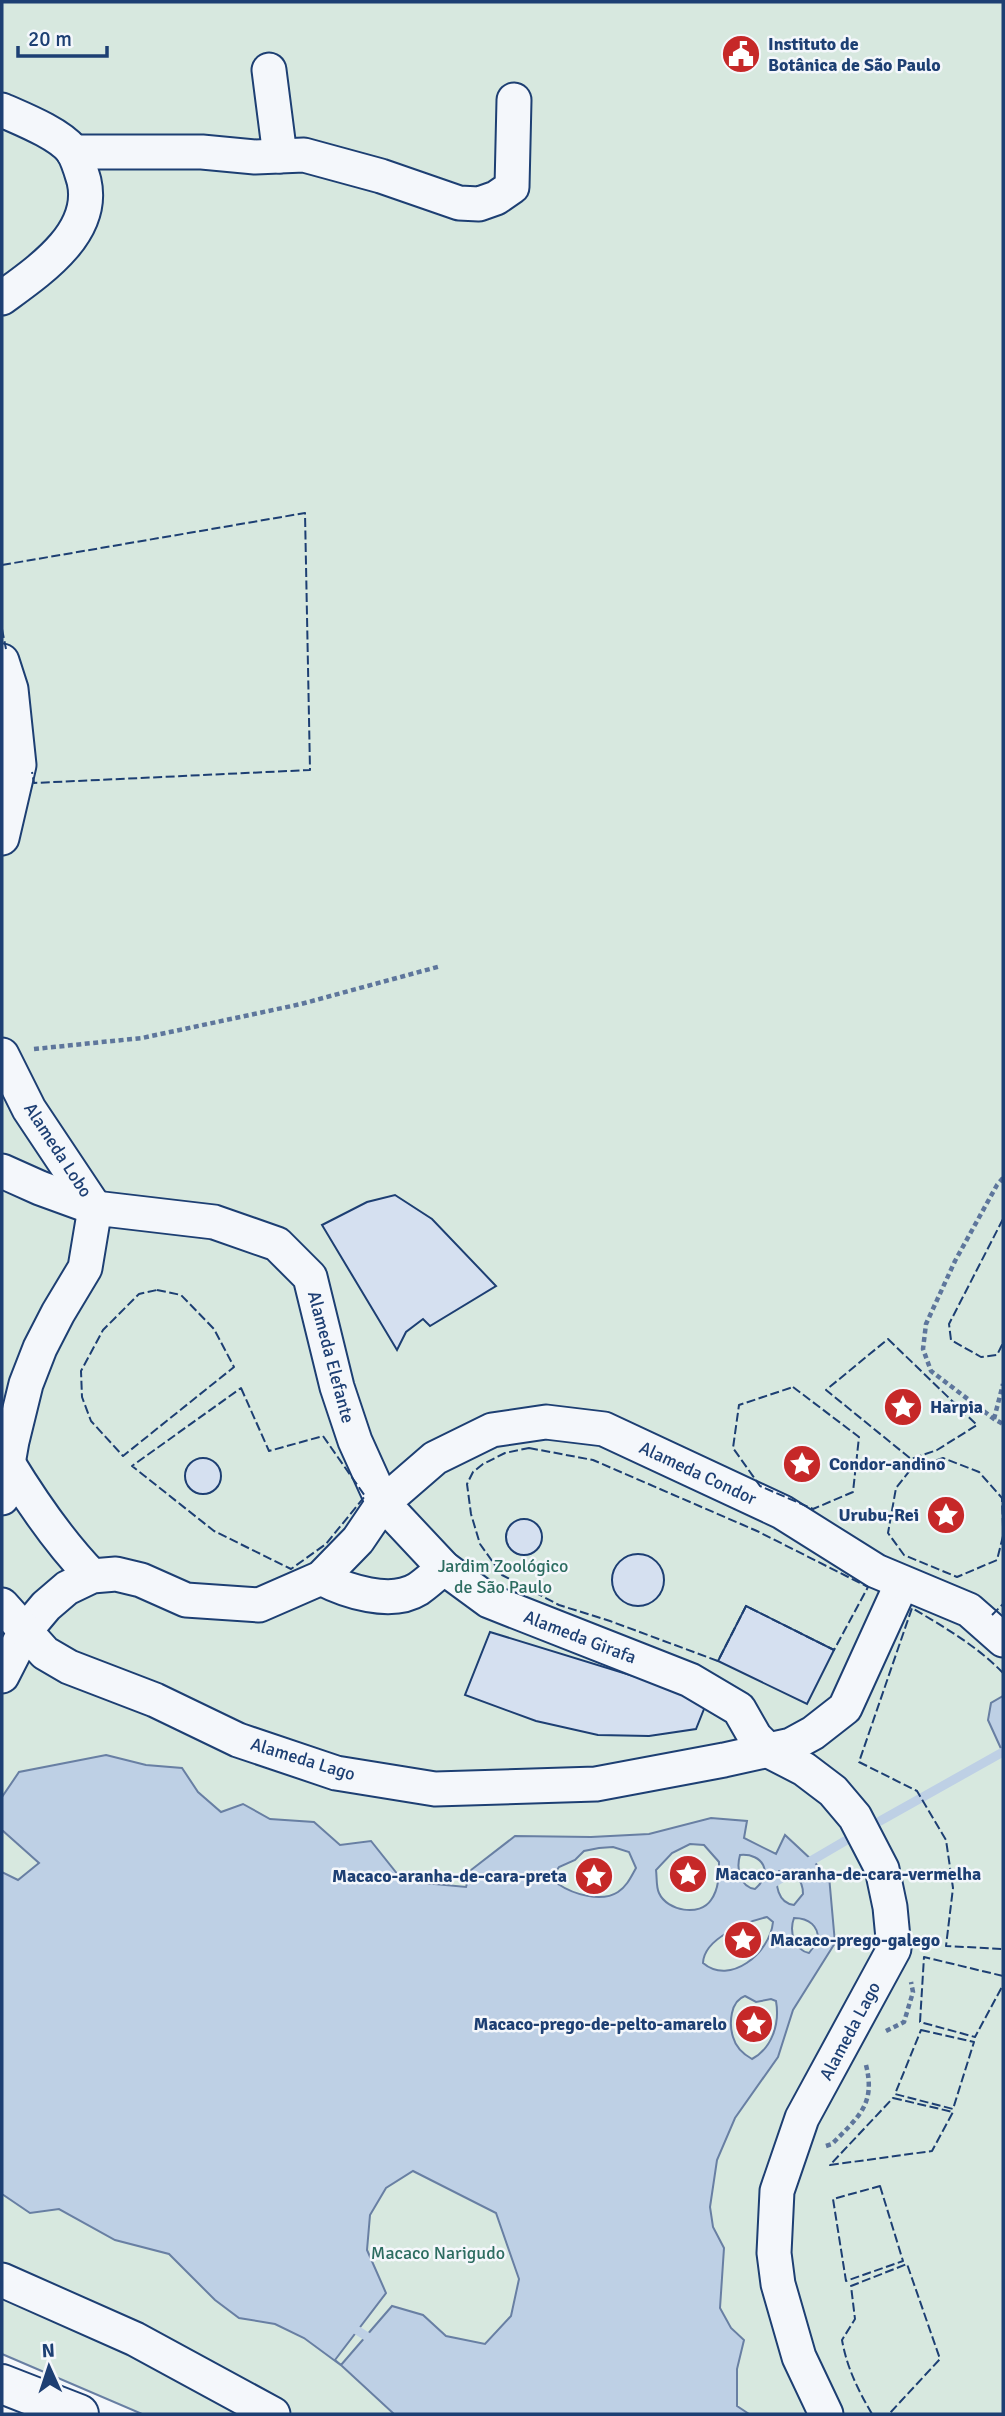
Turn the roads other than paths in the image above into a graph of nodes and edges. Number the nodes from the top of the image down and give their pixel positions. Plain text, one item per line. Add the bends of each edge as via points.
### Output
1 (269, 70) dead end
2 (514, 100) dead end
3 (2, 110) edge
4 (73, 152) junction
5 (280, 156) junction
6 (2, 298) edge
7 (2, 661) edge
8 (2, 838) edge
9 (15, 1052) edge
10 (2, 1171) edge
11 (95, 1208) junction
12 (8, 1463) junction
13 (2, 1498) edge
14 (383, 1503) junction
15 (444, 1568) junction
16 (92, 1576) junction
17 (321, 1578) junction
18 (902, 1583) junction
19 (2, 1605) edge
20 (25, 1631) junction
21 (1003, 1640) edge
22 (2, 1676) edge
23 (726, 1701) joint
24 (769, 1751) junction
25 (2, 2280) edge
26 (2, 2384) edge
27 (2, 2411) edge
28 (16, 2414) edge
29 (79, 2414) edge
30 (273, 2414) edge
31 (826, 2414) edge

1 - 5 lane
2 - 5 lane via 512,187 479,204 304,155
3 - 4 lane via 60,139
4 - 5 lane
4 - 6 lane via 86,191 85,209 77,226 43,268
7 - 8 lane via 11,690 19,765
9 - 11 lane, Alameda Lobo via 29,1109
10 - 11 lane, Alameda Elefante
11 - 12 lane via 85,1268 40,1348 26,1384
11 - 14 lane, Alameda Elefante via 214,1222 277,1244 310,1277 337,1387
12 - 13 lane
12 - 16 lane via 50,1527
14 - 15 lane, Alameda Girafa
14 - 17 lane via 358,1540
14 - 18 lane, Alameda Condor via 435,1458 492,1430 546,1422 604,1429 782,1512
15 - 17 lane via 416,1591 394,1595 343,1590
15 - 23 lane, Alameda Girafa via 489,1601 690,1680
16 - 17 lane via 116,1574 141,1580 186,1600 260,1605
16 - 20 lane via 67,1588
18 - 21 lane, Alameda Condor via 970,1610
18 - 24 lane, Alameda Lago via 845,1708 813,1733
19 - 20 lane, Alameda Lago
20 - 22 lane
20 - 24 lane, Alameda Lago via 45,1653 69,1667 155,1700 238,1740 337,1773 435,1789 596,1784
23 - 24 lane, Alameda Lago via 739,1709
24 - 31 lane, Alameda Lago via 804,1769 855,1817 882,1869 894,1949 802,2118 777,2191 774,2253 778,2284 799,2357
25 - 30 lane via 135,2339
26 - 29 main road
27 - 28 main road

